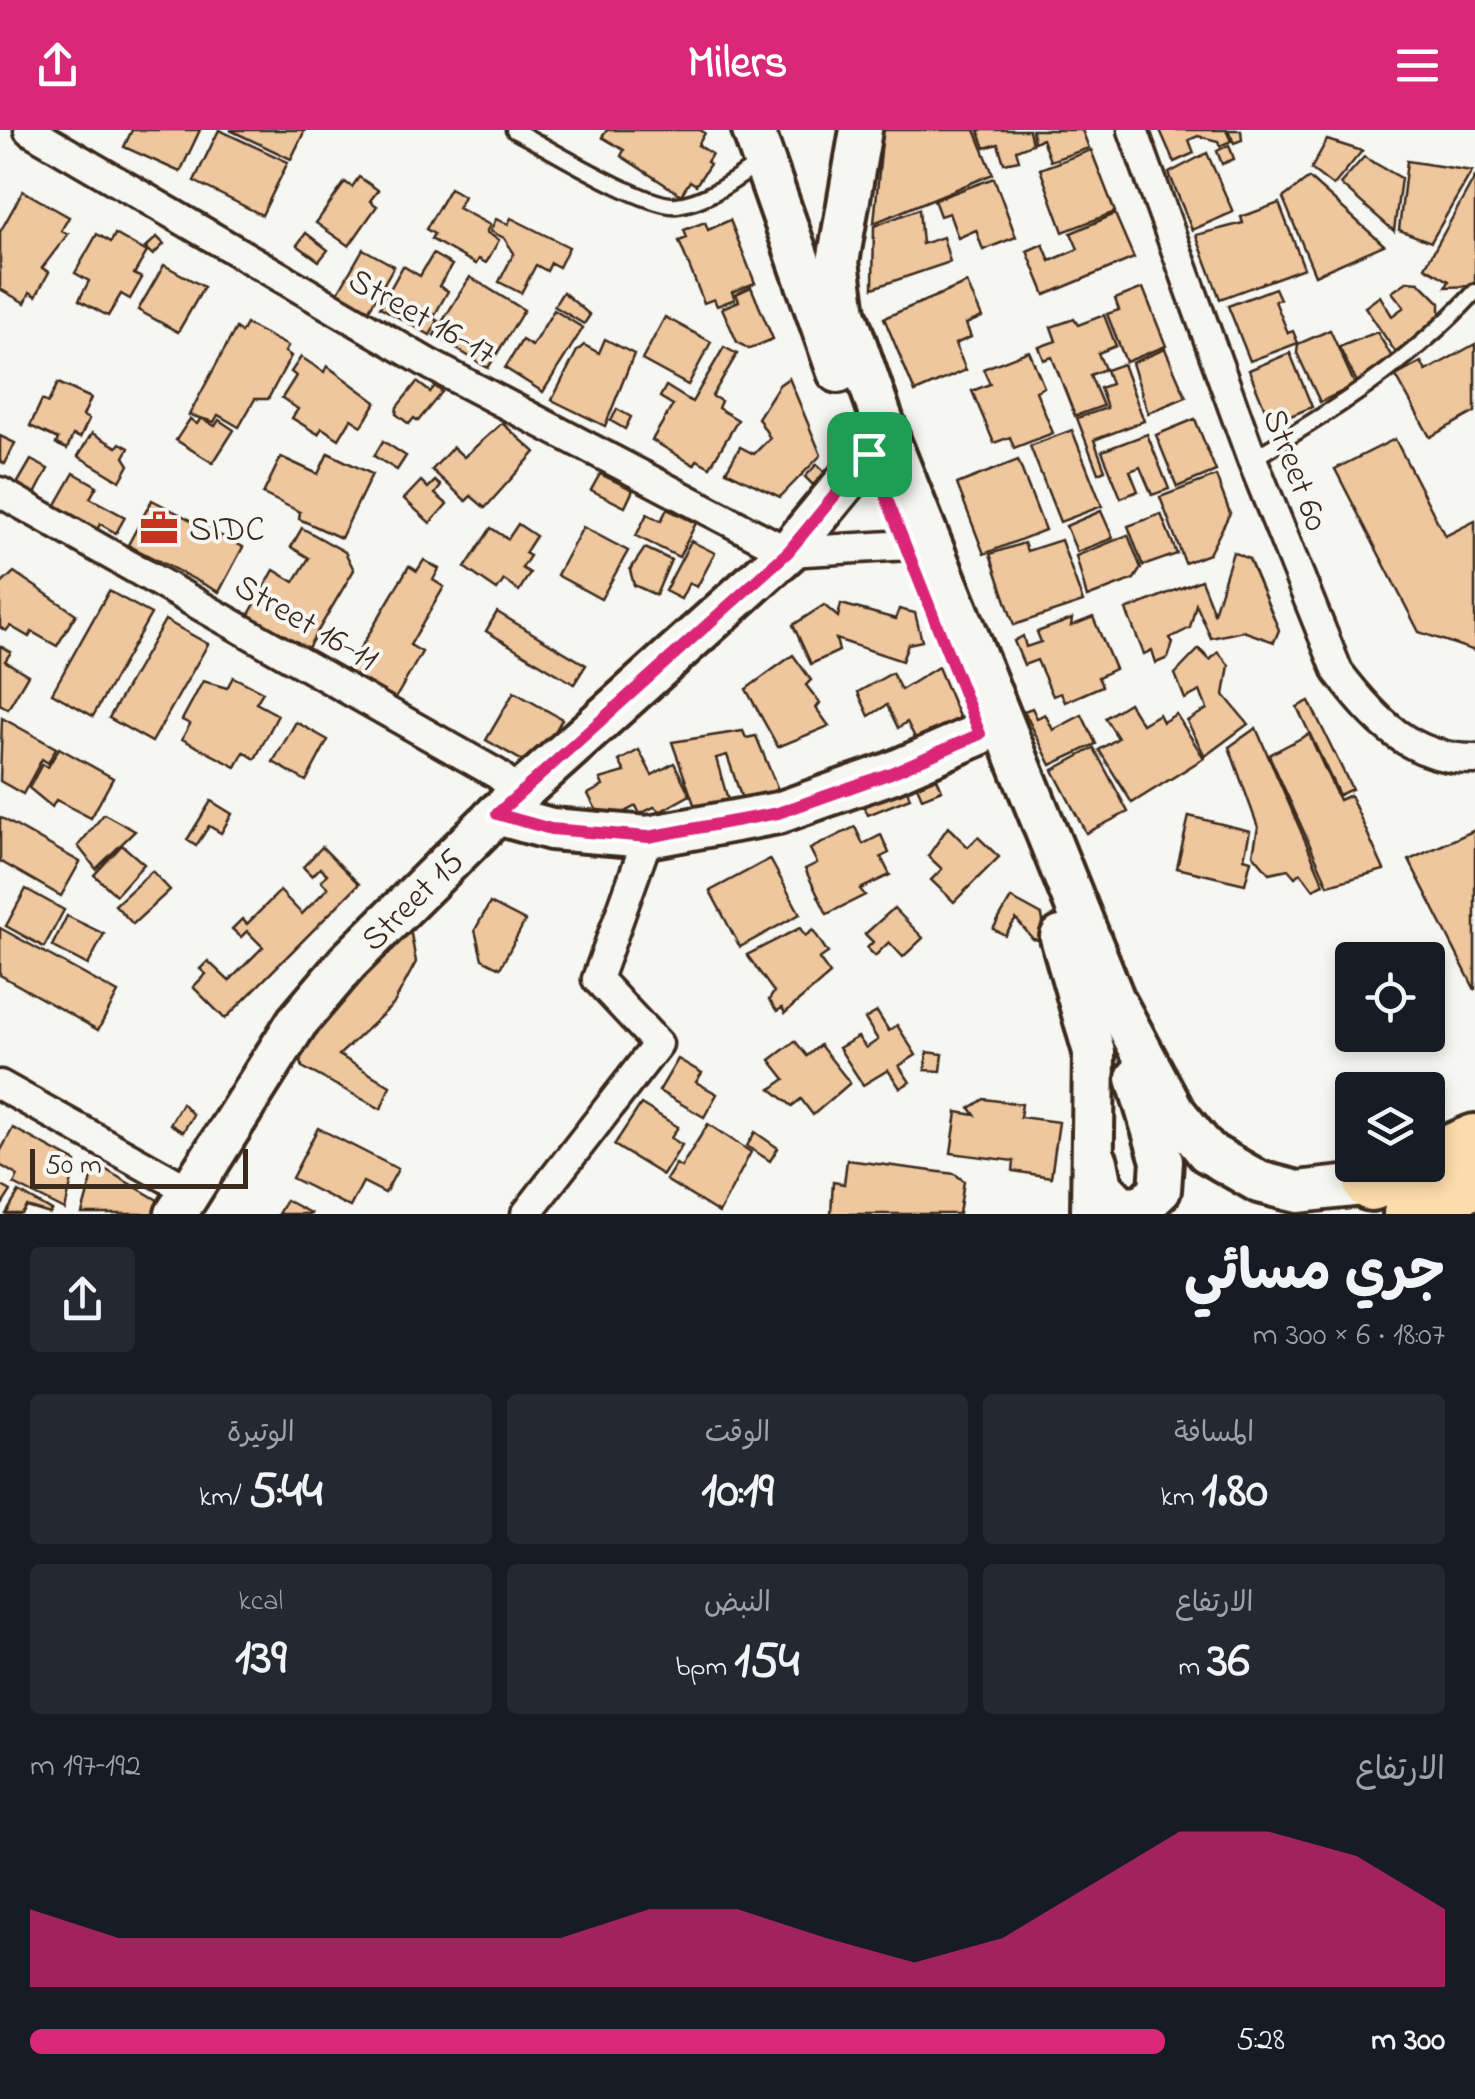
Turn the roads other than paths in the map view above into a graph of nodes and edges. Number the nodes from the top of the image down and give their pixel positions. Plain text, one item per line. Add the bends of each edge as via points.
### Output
1 (29, 130) edge
2 (514, 130) edge
3 (861, 130) edge
4 (1133, 130) edge
5 (759, 145) edge
6 (1475, 292) edge
7 (827, 300) junction
8 (869, 454) junction
9 (1252, 459) junction
10 (0, 492) edge
11 (909, 546) junction
12 (788, 552) junction
13 (980, 734) junction
14 (1475, 759) edge
15 (509, 804) junction
16 (648, 837) junction
17 (1114, 1000) junction
18 (0, 1086) edge
19 (1475, 1140) edge
20 (1093, 1144) junction
21 (1445, 1153) edge
22 (1475, 1180) edge
23 (1400, 1188) edge
24 (184, 1203) edge
25 (526, 1214) edge
26 (1092, 1214) edge
27 (1295, 1214) edge

1 - 12 street, Street 16-17 via 431,365
2 - 5 lane via 640,196 674,206 715,193
3 - 7 main road
4 - 9 street, Street 60
5 - 7 main road
6 - 9 lane via 1377,383
7 - 8 main road
7 - 17 main road via 892,445
8 - 11 main road
8 - 12 main road, Street 15
9 - 14 street, Street 60 via 1324,643 1349,686 1404,744
10 - 15 street, Street 16-11 via 496,774
11 - 12 street
11 - 13 main road
12 - 15 main road, Street 15
13 - 16 main road via 778,813
13 - 20 main road via 1090,1028
15 - 16 main road via 551,829
15 - 24 main road, Street 15 via 348,962 297,1022
16 - 25 street via 597,979 658,1044
17 - 20 main road via 1162,1161 1164,1176 1153,1201 1131,1209 1109,1198
17 - 23 main road via 1173,1110 1206,1152 1259,1182 1298,1192
18 - 24 street
19 - 21 highway
20 - 26 main road
22 - 23 highway
23 - 27 main road

